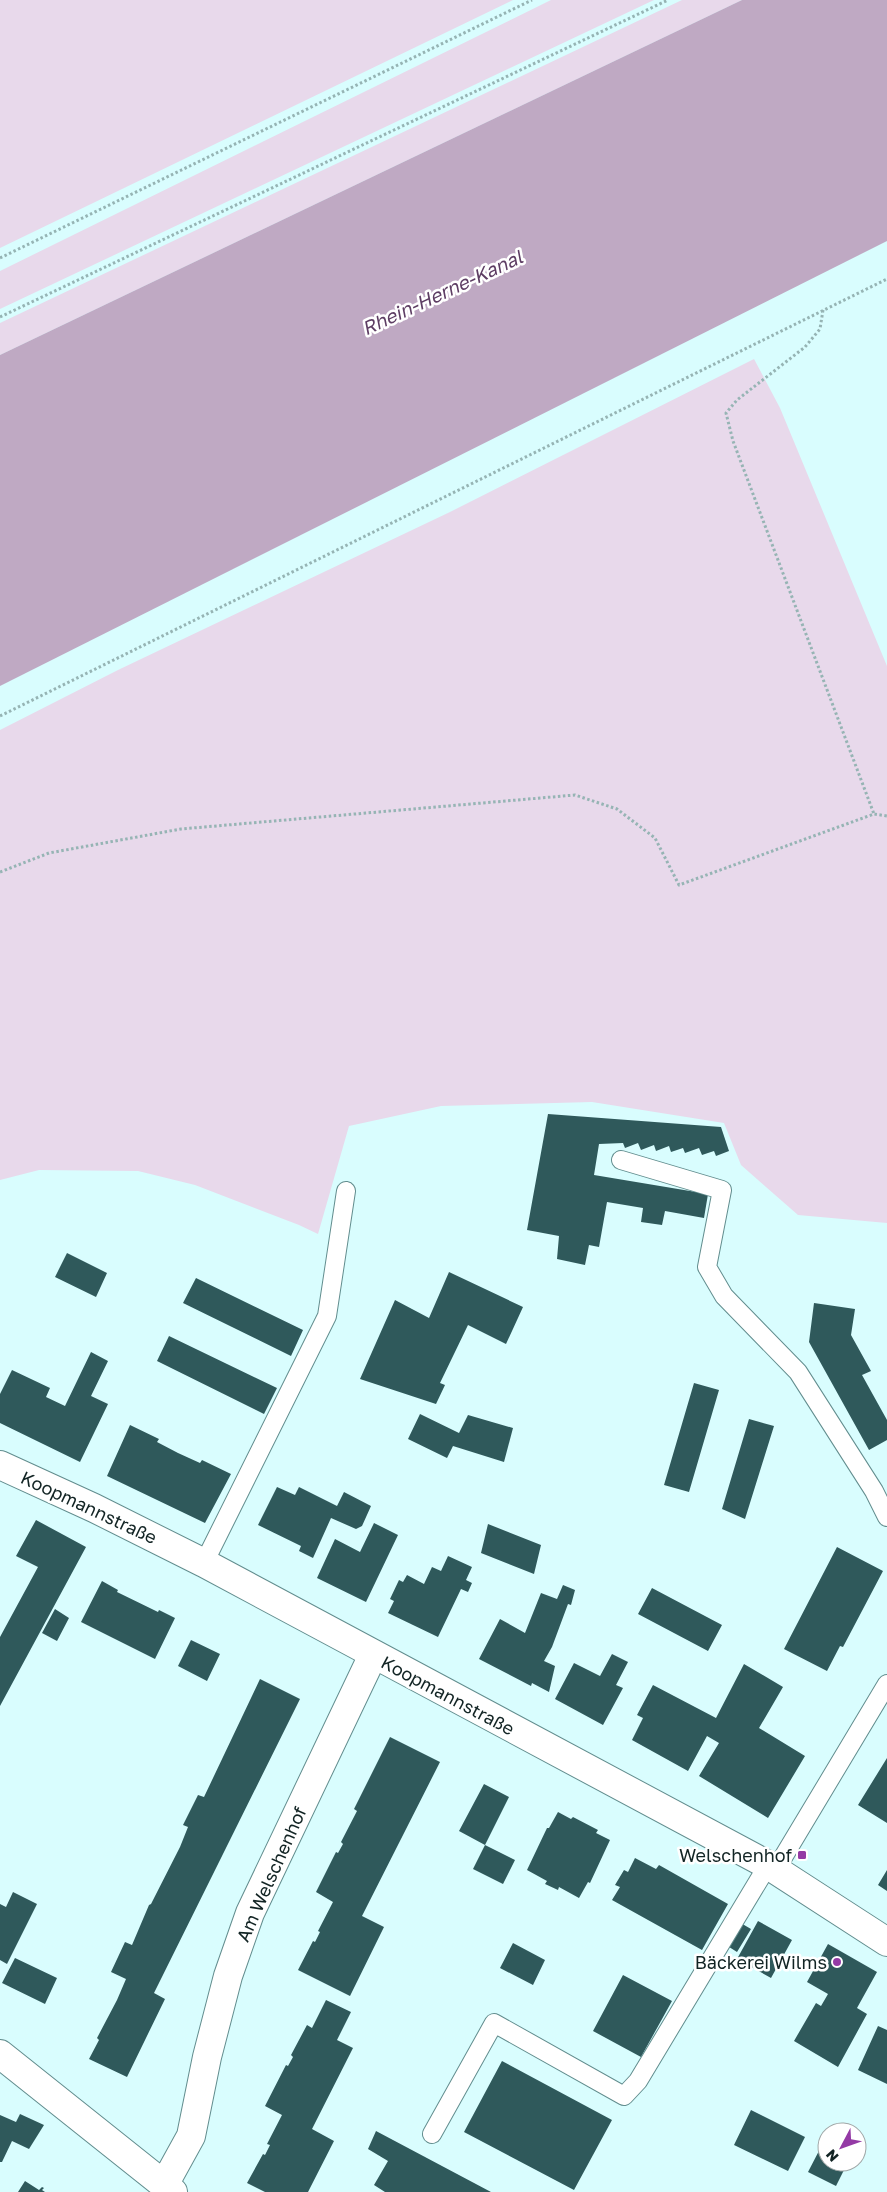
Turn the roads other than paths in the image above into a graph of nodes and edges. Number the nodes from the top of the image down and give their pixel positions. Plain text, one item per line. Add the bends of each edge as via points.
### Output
1 (621, 1160) dead end
2 (346, 1192) dead end
3 (0, 1465) edge
4 (887, 1517) edge
5 (204, 1563) junction
6 (374, 1655) junction
7 (887, 1684) edge
8 (772, 1867) junction
9 (887, 1942) edge
10 (0, 2054) edge
11 (432, 2134) dead end
12 (168, 2188) edge

1 - 4 lane via 722,1190 707,1267 724,1296 798,1372 874,1491
2 - 5 lane via 327,1316
3 - 5 street, Koopmannstraße
5 - 6 street, Koopmannstraße
6 - 8 street, Koopmannstraße
6 - 12 street, Am Welschenhof via 250,1913 225,1985 191,2136
7 - 8 lane
8 - 9 street, Koopmannstraße
8 - 11 lane via 638,2081 624,2096 494,2023
10 - 12 street, Am Welschenhof

